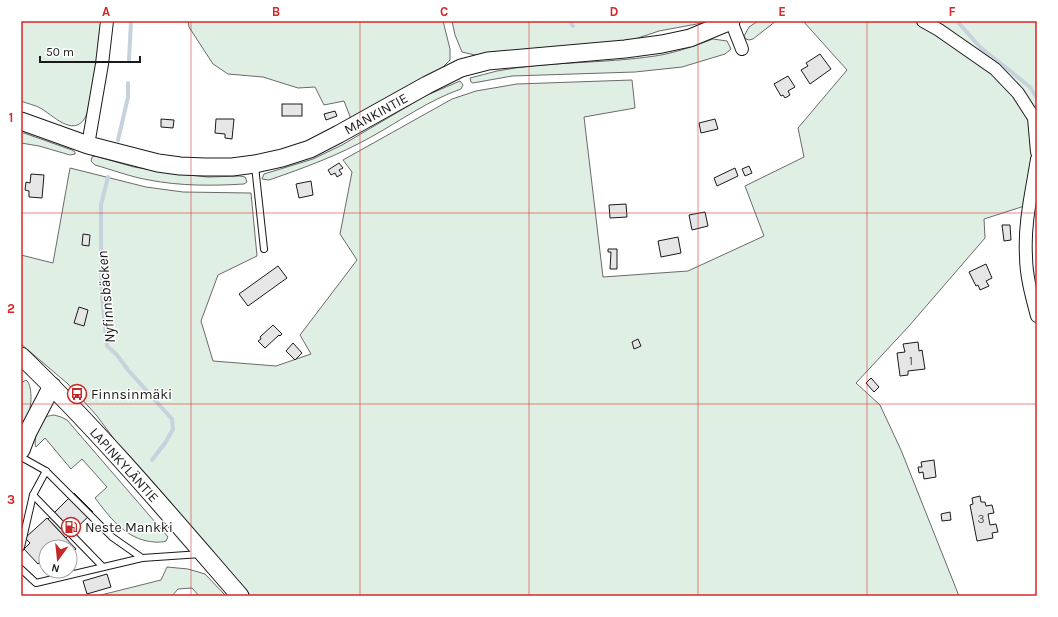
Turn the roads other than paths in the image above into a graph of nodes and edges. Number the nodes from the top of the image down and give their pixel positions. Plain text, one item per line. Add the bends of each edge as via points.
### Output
1 (107, 21) edge
2 (731, 21) edge
3 (923, 21) edge
4 (742, 49) dead end
5 (21, 121) edge
6 (88, 145) junction
7 (1037, 152) edge
8 (1037, 159) edge
9 (255, 164) junction
10 (264, 249) dead end
11 (1037, 316) edge
12 (21, 356) edge
13 (52, 386) junction
14 (25, 429) edge
15 (21, 450) edge
16 (21, 457) edge
17 (46, 470) junction
18 (33, 495) junction
19 (21, 547) edge
20 (203, 554) junction
21 (142, 558) junction
22 (103, 567) junction
23 (21, 569) edge
24 (240, 596) edge

1 - 6 street
2 - 4 street
2 - 9 street, MANKINTIE via 690,38 662,44 488,61 461,68 310,149
3 - 7 street via 994,69 1018,92 1034,118
5 - 6 street, MANKINTIE
6 - 9 street, MANKINTIE via 180,166 232,167
8 - 11 street via 1026,226 1026,252
9 - 10 lane
12 - 13 street, LAPINKYLÄNTIE
13 - 14 street
13 - 20 street, LAPINKYLÄNTIE
14 - 15 street
16 - 17 lane
17 - 18 lane
17 - 21 lane via 112,538
18 - 19 lane
18 - 22 lane
20 - 21 lane
20 - 24 street, LAPINKYLÄNTIE
21 - 22 lane
22 - 23 lane via 36,583

